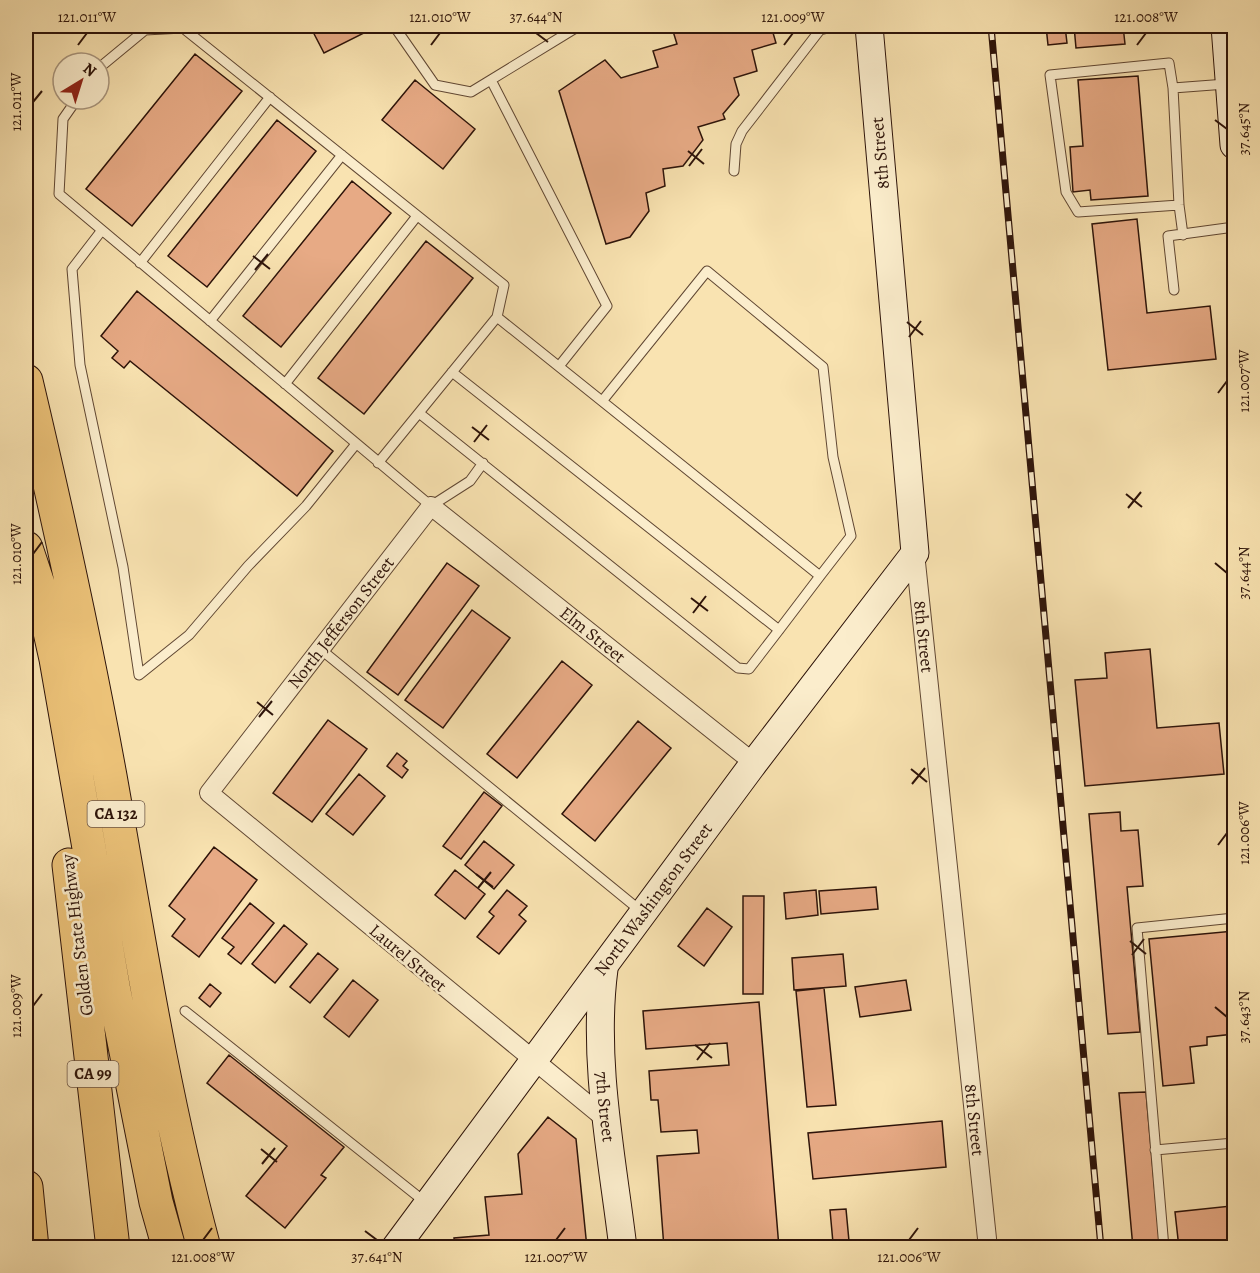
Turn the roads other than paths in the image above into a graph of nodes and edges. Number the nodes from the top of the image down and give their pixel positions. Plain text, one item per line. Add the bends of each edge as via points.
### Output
1 (393, 26) edge
2 (579, 26) edge
3 (836, 26) edge
4 (869, 26) edge
5 (1226, 26) edge
6 (111, 58) edge
7 (491, 80) junction
8 (1230, 84) junction
9 (1173, 88) junction
10 (270, 97) junction
11 (69, 111) edge
12 (1234, 145) edge
13 (342, 155) junction
14 (734, 171) dead end
15 (1179, 205) junction
16 (417, 216) junction
17 (1234, 227) edge
18 (102, 230) junction
19 (1183, 235) junction
20 (140, 263) junction
21 (1174, 290) dead end
22 (497, 317) junction
23 (210, 321) junction
24 (560, 365) junction
25 (452, 372) junction
26 (26, 381) edge
27 (285, 384) junction
28 (603, 400) junction
29 (419, 413) junction
30 (356, 444) junction
31 (378, 463) junction
32 (483, 463) junction
33 (431, 506) junction
34 (26, 548) edge
35 (915, 553) junction
36 (820, 576) junction
37 (26, 625) edge
38 (779, 630) junction
39 (319, 648) junction
40 (754, 763) junction
41 (209, 793) joint
42 (644, 913) junction
43 (1234, 918) edge
44 (605, 964) junction
45 (184, 1011) dead end
46 (534, 1063) junction
47 (608, 1121) junction
48 (1234, 1143) edge
49 (1155, 1150) junction
50 (26, 1187) edge
51 (427, 1203) junction
52 (32, 1248) edge
53 (112, 1248) edge
54 (169, 1248) edge
55 (204, 1248) edge
56 (395, 1248) edge
57 (622, 1248) edge
58 (988, 1248) edge
59 (1164, 1248) edge

1 - 7 lane via 435,85 471,92
2 - 7 lane
3 - 14 lane via 820,30 742,131 736,144
4 - 35 street, 8th Street
5 - 8 street
6 - 10 lane via 146,30 183,28
7 - 24 lane via 607,306
8 - 9 lane
8 - 12 street
9 - 15 lane
9 - 15 lane via 1169,63 1050,75 1066,192 1078,212
10 - 13 lane
10 - 20 lane
11 - 18 lane via 63,119 59,194
13 - 16 lane
13 - 23 lane
15 - 19 lane
16 - 22 lane via 504,285
16 - 27 lane
17 - 19 lane
18 - 20 lane
18 - 30 lane via 72,269 79,355 120,556 139,675 189,635 306,506
19 - 21 lane via 1168,237
20 - 23 lane
22 - 24 lane
22 - 25 lane
23 - 27 lane
24 - 28 lane
25 - 29 lane
25 - 38 lane
26 - 55 highway, CA 132 via 84,638 168,1099
27 - 30 lane
28 - 36 lane
28 - 36 lane via 707,271 824,368 833,457 851,536
29 - 31 lane
29 - 32 lane
30 - 31 lane
31 - 33 lane
32 - 33 lane, North Jefferson Street via 470,481
32 - 38 lane via 738,668 748,669
33 - 39 street, North Jefferson Street
33 - 40 street, Elm Street
34 - 54 highway via 56,659 114,991 156,1202
35 - 40 street, North Washington Street
35 - 58 street, 8th Street
36 - 38 lane
37 - 53 highway, Golden State Highway / CA 99 via 54,764 75,901
39 - 41 street, North Jefferson Street
39 - 42 lane
40 - 42 street, North Washington Street
41 - 46 street, Laurel Street
42 - 44 street, North Washington Street
43 - 49 lane via 1137,928
44 - 46 street, North Washington Street
44 - 47 street, 7th Street via 600,1002
45 - 51 lane
46 - 47 street, Laurel Street
46 - 51 street, North Washington Street
47 - 57 street, 7th Street
48 - 49 lane
49 - 59 lane
50 - 52 highway
51 - 56 street, North Washington Street

